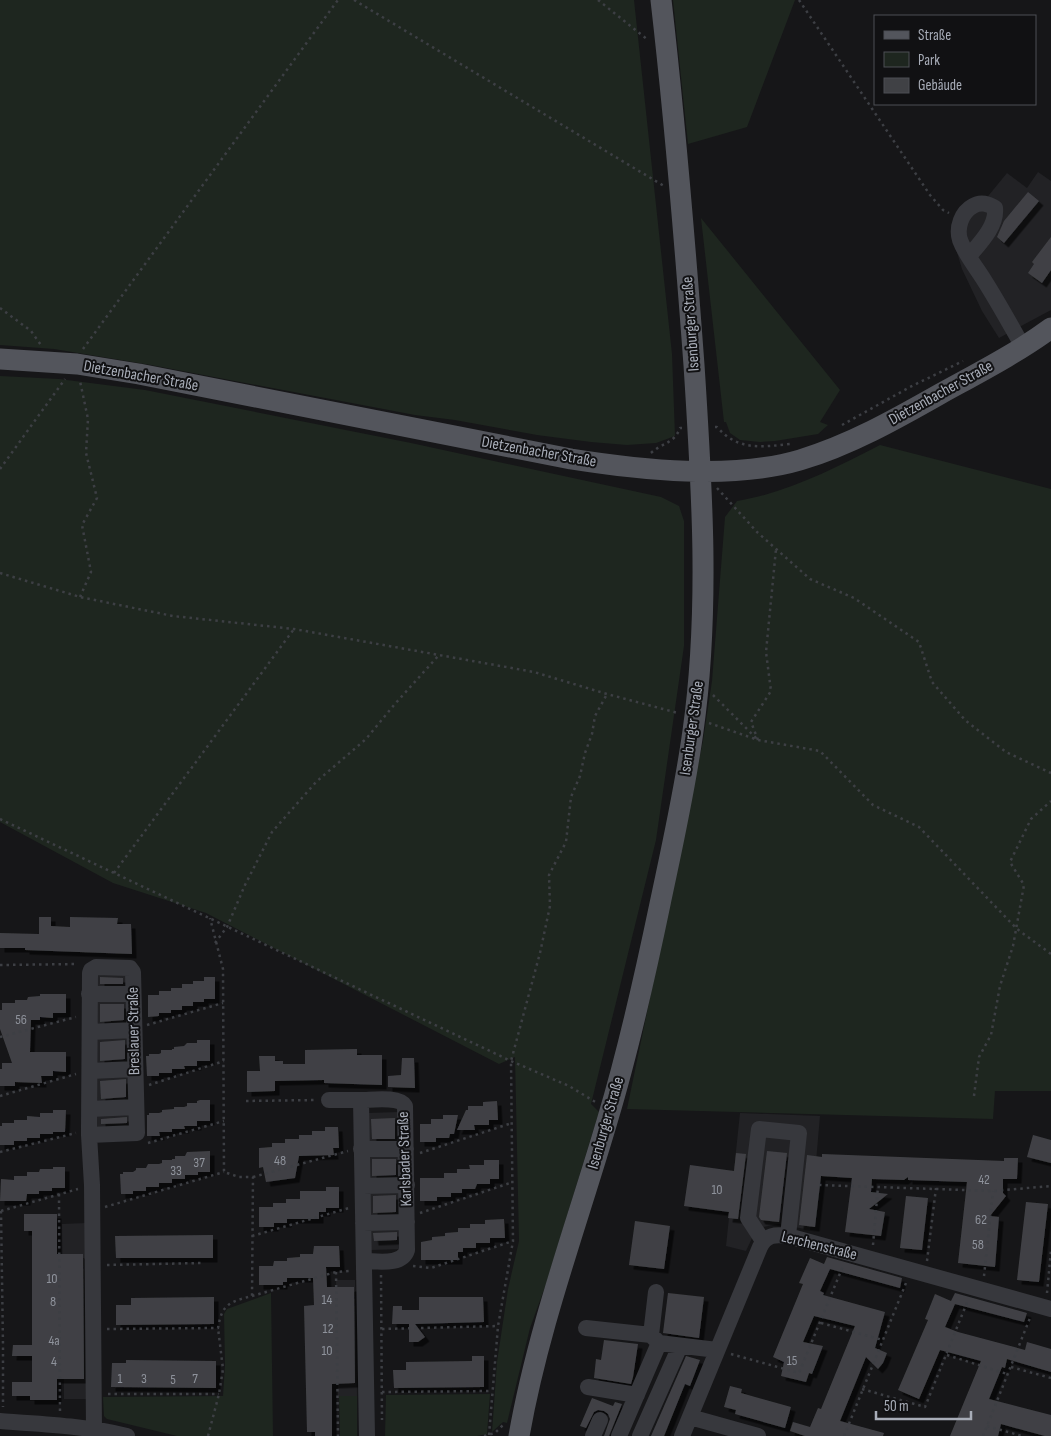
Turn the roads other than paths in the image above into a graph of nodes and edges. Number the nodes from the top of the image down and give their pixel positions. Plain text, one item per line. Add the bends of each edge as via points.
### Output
1 (661, 0) edge
2 (969, 256) junction
3 (1051, 328) edge
4 (1023, 347) junction
5 (0, 359) edge
6 (702, 470) junction
7 (89, 994) junction
8 (133, 994) junction
9 (134, 1029) junction
10 (90, 1032) junction
11 (135, 1069) junction
12 (90, 1071) junction
13 (329, 1100) road end
14 (361, 1100) junction
15 (136, 1108) junction
16 (90, 1109) junction
17 (89, 1132) junction
18 (361, 1150) junction
19 (406, 1153) junction
20 (407, 1185) junction
21 (363, 1186) junction
22 (407, 1219) junction
23 (363, 1223) junction
24 (788, 1236) junction
25 (763, 1241) junction
26 (364, 1266) junction
27 (656, 1292) dead end
28 (1044, 1307) edge
29 (586, 1328) dead end
30 (655, 1339) junction
31 (680, 1346) junction
32 (717, 1350) junction
33 (588, 1387) dead end
34 (637, 1395) junction
35 (690, 1417) junction
36 (600, 1420) dead end
37 (1, 1421) edge
38 (94, 1429) junction
39 (511, 1430) edge
40 (127, 1436) edge
41 (367, 1436) edge
42 (593, 1436) edge
43 (619, 1436) edge
44 (640, 1436) edge
45 (682, 1436) edge
46 (758, 1436) edge

1 - 6 main road, Isenburger Straße
2 - 2 street via 987,233 995,214 995,208 988,204 975,204 961,220 960,240
2 - 4 street
3 - 4 main road, Dietzenbacher Straße
4 - 6 main road, Dietzenbacher Straße via 899,416 825,452 780,465
5 - 6 main road, Dietzenbacher Straße via 77,364 197,385 534,453 629,467
6 - 39 main road, Isenburger Straße via 704,577 696,708 675,832 610,1111 536,1359
7 - 8 street
7 - 8 street, Breslauer Straße via 93,968 130,968 133,972
7 - 10 street
8 - 9 street, Breslauer Straße
9 - 10 street
9 - 11 street, Breslauer Straße
10 - 12 street
11 - 12 street
11 - 15 street, Breslauer Straße
12 - 16 street
13 - 14 street
14 - 18 street
14 - 19 street, Karlsbader Straße via 398,1100 404,1103
15 - 16 street
15 - 17 street, Breslauer Straße via 137,1133
16 - 17 street
17 - 38 street
18 - 19 street
18 - 21 street
19 - 20 street, Karlsbader Straße
20 - 21 street
20 - 22 street, Karlsbader Straße
21 - 23 street
22 - 23 street
22 - 26 street, Karlsbader Straße via 406,1254 398,1260
23 - 26 street
24 - 25 street, Lerchenstraße via 768,1236
24 - 25 street via 799,1133 759,1129 748,1218
24 - 28 street, Lerchenstraße
25 - 32 street, Lerchenstraße
26 - 41 street
27 - 30 street
29 - 30 street
30 - 31 street
30 - 34 street
31 - 32 street
31 - 44 street
32 - 35 street, Lerchenstraße
33 - 34 street
34 - 43 street
35 - 45 street, Lerchenstraße
35 - 46 street
36 - 42 street
37 - 38 street
38 - 40 street

